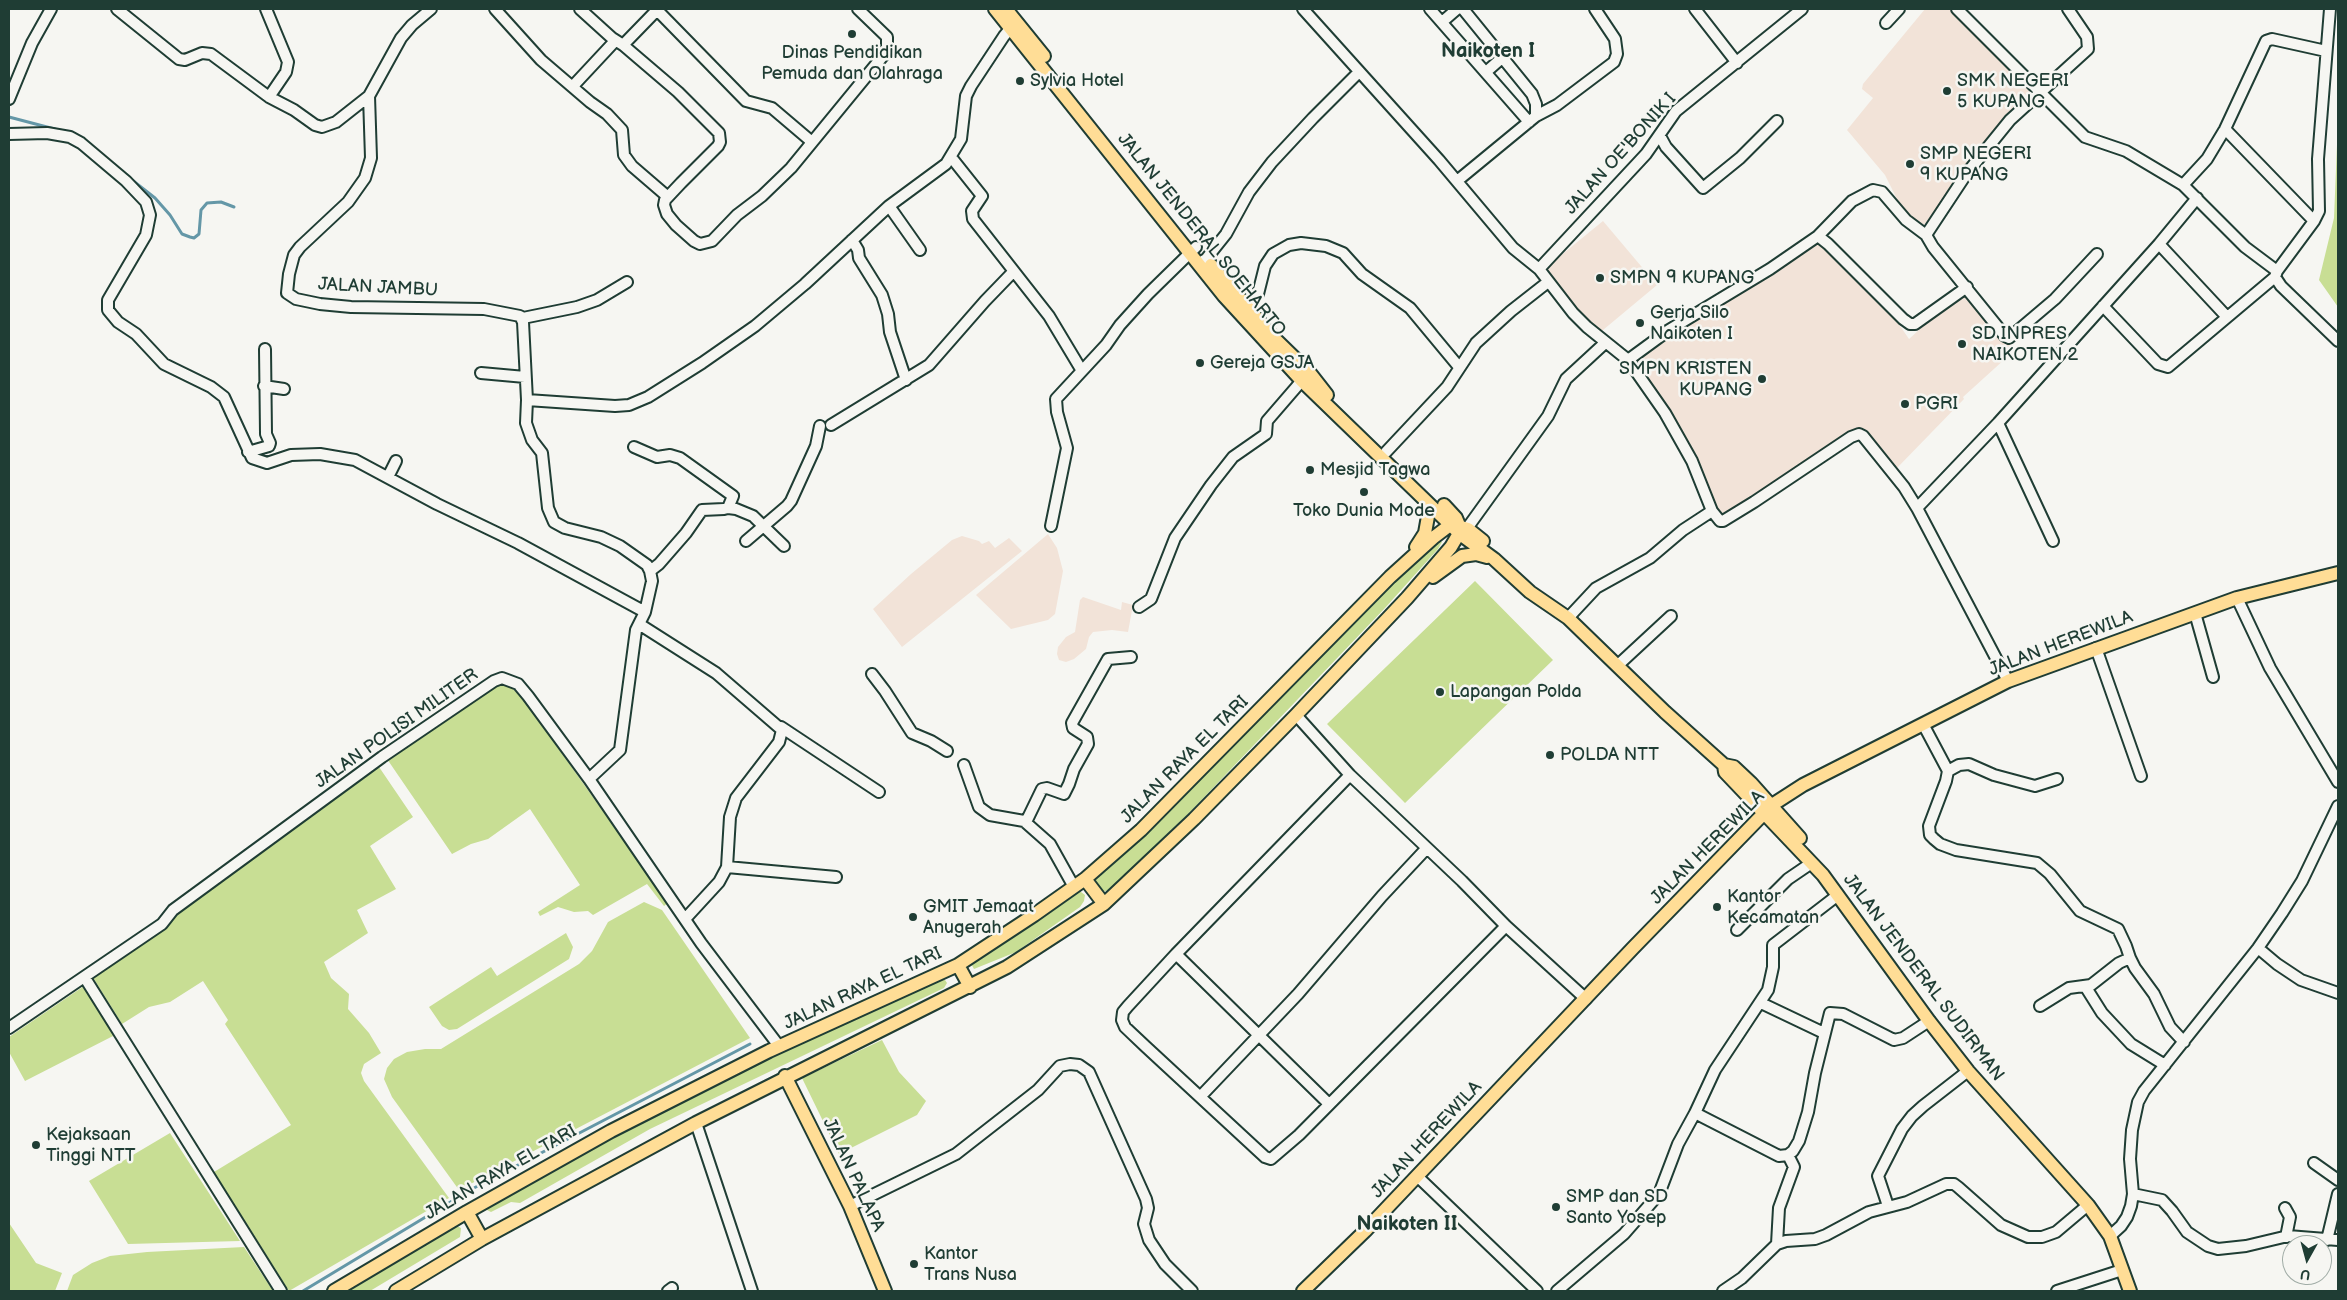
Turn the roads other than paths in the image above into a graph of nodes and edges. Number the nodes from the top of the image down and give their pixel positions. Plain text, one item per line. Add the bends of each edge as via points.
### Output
1 (51, 9) edge
2 (117, 9) edge
3 (266, 9) edge
4 (431, 9) edge
5 (494, 9) edge
6 (580, 9) edge
7 (858, 9) edge
8 (995, 9) edge
9 (1006, 9) edge
10 (1304, 9) edge
11 (1430, 9) edge
12 (1457, 9) edge
13 (1463, 9) edge
14 (1595, 9) edge
15 (1695, 9) edge
16 (1802, 9) edge
17 (1899, 9) edge
18 (1957, 9) edge
19 (2068, 9) edge
20 (2330, 9) edge
21 (657, 10) edge
22 (1442, 22) junction
23 (1886, 23) dead end
24 (1014, 25) junction
25 (619, 43) junction
26 (2326, 51) junction
27 (1502, 57) junction
28 (1737, 63) junction
29 (1359, 72) junction
30 (1486, 72) junction
31 (573, 86) junction
32 (2040, 91) junction
33 (368, 96) junction
34 (269, 97) junction
35 (9, 99) edge
36 (1533, 119) junction
37 (1777, 121) dead end
38 (2225, 129) junction
39 (9, 134) edge
40 (1660, 136) junction
41 (812, 142) junction
42 (951, 157) junction
43 (1457, 181) junction
44 (2183, 185) junction
45 (668, 197) junction
46 (2197, 198) junction
47 (889, 206) junction
48 (2314, 221) junction
49 (1926, 235) junction
50 (1818, 236) junction
51 (852, 240) junction
52 (2159, 244) junction
53 (1193, 249) junction
54 (920, 250) dead end
55 (2097, 254) dead end
56 (1202, 261) junction
57 (1539, 269) junction
58 (1013, 272) junction
59 (2276, 274) junction
60 (627, 282) dead end
61 (1548, 282) junction
62 (1966, 287) junction
63 (2103, 306) junction
64 (1247, 307) junction
65 (2227, 317) junction
66 (522, 318) junction
67 (2338, 341) edge
68 (1604, 343) junction
69 (266, 349) dead end
70 (1628, 360) junction
71 (1460, 367) junction
72 (1082, 371) junction
73 (481, 373) dead end
74 (1305, 376) junction
75 (525, 377) junction
76 (906, 380) junction
77 (264, 386) junction
78 (284, 389) dead end
79 (528, 400) junction
80 (1998, 423) junction
81 (831, 425) dead end
82 (820, 426) dead end
83 (634, 447) dead end
84 (248, 452) junction
85 (1386, 452) junction
86 (396, 461) dead end
87 (388, 477) junction
88 (1430, 505) junction
89 (728, 508) junction
90 (1917, 508) junction
91 (1712, 511) junction
92 (765, 523) junction
93 (1051, 526) dead end
94 (1459, 528) junction
95 (746, 541) dead end
96 (2053, 542) dead end
97 (784, 546) dead end
98 (1496, 557) junction
99 (650, 571) junction
100 (2338, 573) edge
101 (1390, 577) junction
102 (1407, 598) junction
103 (2237, 598) junction
104 (1139, 607) dead end
105 (645, 612) junction
106 (2195, 613) junction
107 (1671, 616) dead end
108 (1568, 618) junction
109 (639, 624) junction
110 (2096, 648) junction
111 (1131, 657) dead end
112 (1616, 666) junction
113 (872, 674) dead end
114 (2213, 677) dead end
115 (2008, 681) junction
116 (1296, 715) junction
117 (1923, 724) junction
118 (781, 727) junction
119 (947, 751) dead end
120 (964, 765) dead end
121 (1948, 771) junction
122 (1350, 775) junction
123 (2141, 776) dead end
124 (589, 779) junction
125 (2057, 779) dead end
126 (2338, 782) edge
127 (879, 792) dead end
128 (2338, 806) edge
129 (1769, 809) junction
130 (1026, 822) junction
131 (1426, 849) junction
132 (1810, 864) junction
133 (727, 867) junction
134 (1823, 875) junction
135 (836, 877) dead end
136 (1079, 883) junction
137 (1838, 895) junction
138 (1104, 904) junction
139 (685, 919) junction
140 (1506, 926) junction
141 (1737, 930) dead end
142 (2258, 948) junction
143 (1176, 954) junction
144 (2130, 958) junction
145 (958, 965) junction
146 (84, 978) junction
147 (970, 986) junction
148 (2086, 986) junction
149 (2338, 993) edge
150 (1586, 999) junction
151 (1761, 1003) junction
152 (2040, 1006) dead end
153 (1929, 1021) junction
154 (9, 1028) edge
155 (1824, 1033) junction
156 (1259, 1034) junction
157 (2184, 1042) junction
158 (779, 1046) junction
159 (2165, 1065) junction
160 (1968, 1071) junction
161 (785, 1076) junction
162 (1200, 1097) junction
163 (1329, 1104) junction
164 (1695, 1113) junction
165 (696, 1123) junction
166 (1788, 1155) junction
167 (2314, 1163) dead end
168 (2334, 1173) edge
169 (1417, 1176) junction
170 (2338, 1180) edge
171 (2133, 1194) junction
172 (2337, 1195) edge
173 (2088, 1205) junction
174 (850, 1206) junction
175 (1888, 1206) junction
176 (2285, 1208) dead end
177 (467, 1212) junction
178 (2286, 1235) edge
179 (2328, 1235) edge
180 (2110, 1236) junction
181 (2282, 1238) edge
182 (482, 1239) junction
183 (1777, 1244) junction
184 (2122, 1270) junction
185 (281, 1291) edge
186 (334, 1291) edge
187 (396, 1291) edge
188 (752, 1291) edge
189 (885, 1291) edge
190 (1192, 1291) edge
191 (1303, 1291) edge
192 (1537, 1291) edge
193 (1557, 1291) edge
194 (1723, 1291) edge
195 (2057, 1291) edge
196 (2130, 1291) edge

1 - 35 street via 32,43
2 - 34 street via 180,58 186,60 202,53 211,54
3 - 34 street via 288,62 286,72
4 - 33 street via 401,38
5 - 31 street via 541,60
6 - 25 street
7 - 41 street via 886,37 887,51
8 - 24 main road, JALAN JENDERAL SOEHARTO
9 - 24 main road, JALAN JENDERAL SOEHARTO
10 - 29 street
11 - 22 street
12 - 22 street
13 - 27 street
14 - 36 street via 1615,39 1617,54 1614,62
15 - 28 street
16 - 28 street, JALAN OE'BONIK I
17 - 23 street
18 - 32 street
19 - 32 street via 2087,37 2088,50
20 - 26 street
21 - 25 street
21 - 41 street via 746,101 772,108
22 - 30 street
24 - 42 street via 966,96 964,130
24 - 53 main road, JALAN JENDERAL SOEHARTO
25 - 31 street
25 - 45 street via 678,92 720,137 718,146
26 - 38 street via 2272,39 2266,41
26 - 48 street via 2318,159 2319,211
27 - 30 street
27 - 36 street via 1532,94 1536,104
28 - 40 street, JALAN OE'BONIK I via 1676,111
29 - 43 street
29 - 56 street via 1272,162 1249,192 1226,234
30 - 36 street
31 - 45 street via 622,130 624,155
32 - 44 street via 2085,137 2126,151
32 - 49 street via 1987,147
33 - 34 street via 336,122 322,126
33 - 66 street, JALAN JAMBU via 371,158 365,178 348,202 294,255 287,287 290,296 320,304 351,307 489,309
36 - 43 street
37 - 40 street via 1740,158 1703,188
38 - 44 street via 2206,159
38 - 48 street
39 - 84 street via 47,133 70,137 126,181 146,202 150,215 146,235 108,300 108,310 150,347 164,364 224,397
40 - 57 street, JALAN OE'BONIK I
41 - 45 street via 791,168 706,244 694,241 667,214 664,205
42 - 47 street via 928,179
42 - 58 street via 982,196 972,211 973,219
43 - 57 street via 1514,248
44 - 46 street
46 - 52 street
46 - 59 street
47 - 51 street
47 - 54 street
48 - 59 street
49 - 50 street via 1906,220 1882,192 1873,190 1852,202
49 - 62 street
50 - 62 street via 1910,324 1915,324
50 - 70 street via 1669,330
51 - 76 street via 882,296
51 - 79 street via 755,326 648,397 623,406
52 - 63 street
52 - 65 street
53 - 56 main road, JALAN JENDERAL SOEHARTO
53 - 72 street via 1148,294
55 - 62 street via 2055,299 2010,338
56 - 64 main road, JALAN JENDERAL SOEHARTO
56 - 74 main road, JALAN JENDERAL SOEHARTO via 1224,296
57 - 61 street
58 - 72 street via 1057,328
58 - 76 street via 929,365
59 - 65 street
59 - 67 street via 2281,286
60 - 66 street via 597,300 577,307
61 - 68 street via 1573,313
61 - 71 street via 1486,333
63 - 65 street via 2158,364 2168,368
63 - 80 street
64 - 71 street via 1258,294 1266,266 1274,254 1289,245 1326,246 1343,253 1362,274 1410,308
64 - 74 main road, JALAN JENDERAL SOEHARTO
66 - 75 street
68 - 70 street
68 - 94 street via 1566,379 1548,416
69 - 77 street
70 - 91 street via 1665,413 1687,453
71 - 85 street via 1435,401
72 - 93 street via 1056,399 1067,448
73 - 75 street
74 - 85 main road, JALAN JENDERAL SOEHARTO
74 - 88 main road, JALAN JENDERAL SOEHARTO
74 - 104 street via 1267,421 1266,434 1233,457 1211,485 1175,538 1151,599
75 - 79 street
76 - 81 street
77 - 78 street
77 - 84 street via 269,446
79 - 99 street via 526,423 542,453 548,508 554,522 620,546 647,565
80 - 90 street
80 - 96 street
82 - 92 street via 816,446 791,501
83 - 89 street via 657,457 670,455 680,458 732,494
84 - 87 street via 262,463 291,455 340,456
85 - 94 main road, JALAN JENDERAL SOEHARTO via 1444,505
86 - 87 street
87 - 105 street via 518,542
88 - 94 main road, JALAN JENDERAL SOEHARTO
88 - 101 main road via 1425,533
89 - 92 street
89 - 99 street via 702,510 686,533
90 - 91 street via 1859,434 1851,436 1723,521
90 - 115 street
91 - 108 street via 1650,558 1596,588
92 - 95 street
92 - 97 street
94 - 98 main road, JALAN JENDERAL SOEHARTO
94 - 98 main road, JALAN JENDERAL SOEHARTO via 1488,545
94 - 101 main road, JALAN RAYA EL TARI
94 - 102 main road
98 - 102 main road via 1476,554 1456,558
98 - 108 main road, JALAN JENDERAL SOEHARTO
99 - 105 street via 652,581
100 - 103 main road, JALAN HEREWILA
101 - 136 main road, JALAN RAYA EL TARI via 1141,830
102 - 116 main road
103 - 106 main road, JALAN HEREWILA
103 - 126 street via 2270,668
105 - 109 street
106 - 110 main road, JALAN HEREWILA
106 - 114 street
107 - 112 street
108 - 112 main road, JALAN JENDERAL SOEHARTO
109 - 118 street via 716,673
109 - 124 street via 620,750
110 - 115 main road, JALAN HEREWILA
110 - 123 street
111 - 130 street via 1108,659 1072,723 1073,728 1087,737 1088,744 1074,769 1070,784 1064,794 1042,789
112 - 129 main road, JALAN JENDERAL SOEHARTO via 1724,765 1734,767
113 - 119 street via 912,733
115 - 117 main road, JALAN HEREWILA
116 - 122 street
116 - 138 main road via 1194,819
117 - 121 street
117 - 129 main road, JALAN HEREWILA via 1803,785
118 - 127 street
118 - 133 street via 783,733 779,742 736,798 730,817
120 - 130 street via 979,807 990,815
121 - 125 street via 1969,764 1994,775 2035,786
121 - 144 street via 1930,835 1940,844 1956,850 2029,861 2043,867 2080,911 2118,929
122 - 131 street
122 - 143 street
124 - 139 street, JALAN POLISI MILITER
124 - 146 street, JALAN POLISI MILITER via 518,684 502,678 494,681 382,757 181,904 162,924
128 - 142 street via 2302,881
129 - 132 main road, JALAN JENDERAL SUDIRMAN
129 - 134 main road via 1820,863
129 - 150 main road, JALAN HEREWILA
130 - 136 street via 1050,844
131 - 140 street
131 - 156 street
132 - 134 main road, JALAN JENDERAL SUDIRMAN
132 - 141 street via 1788,880
133 - 135 street
133 - 139 street via 719,882
134 - 137 main road, JALAN JENDERAL SUDIRMAN
136 - 138 main road
136 - 145 main road, JALAN RAYA EL TARI
137 - 151 street via 1773,945 1771,981
137 - 153 main road, JALAN JENDERAL SUDIRMAN
138 - 147 main road via 1043,946
139 - 158 street, JALAN POLISI MILITER
140 - 150 street
140 - 163 street
142 - 149 street via 2301,980
142 - 157 street
143 - 156 street
143 - 162 street via 1123,1012 1122,1020
144 - 148 street
144 - 157 street via 2154,994 2170,1027
145 - 147 main road
145 - 158 main road, JALAN RAYA EL TARI
146 - 154 street, JALAN POLISI MILITER
146 - 185 street
147 - 161 main road
148 - 152 street via 2069,988
148 - 159 street via 2102,1012 2130,1044
150 - 169 main road, JALAN HEREWILA
151 - 155 street
151 - 164 street via 1715,1070
153 - 155 street via 1903,1038 1894,1040 1833,1012 1828,1015
153 - 160 main road, JALAN JENDERAL SUDIRMAN
155 - 166 street via 1803,1130 1799,1142
156 - 162 street
156 - 163 street
157 - 159 street
158 - 177 main road, JALAN RAYA EL TARI via 611,1131
159 - 171 street via 2144,1091 2136,1109 2130,1159
160 - 173 main road, JALAN JENDERAL SUDIRMAN
160 - 175 street via 1917,1111 1902,1129 1878,1176
161 - 165 main road
161 - 174 main road, JALAN PALAPA
162 - 163 street via 1268,1159 1281,1152
164 - 166 street via 1779,1156
164 - 193 street via 1678,1144 1659,1194 1624,1234
165 - 182 main road
165 - 188 street
166 - 183 street via 1794,1169 1779,1208
167 - 168 street
168 - 170 street
169 - 191 main road, JALAN HEREWILA
169 - 192 street
171 - 180 street via 2127,1217
171 - 181 street via 2162,1200 2191,1235 2218,1249
172 - 179 street
173 - 175 street via 2056,1232 2042,1237 2028,1237 2000,1226 1954,1184 1946,1184 1907,1202
173 - 180 main road, JALAN JENDERAL SUDIRMAN
174 - 189 main road, JALAN PALAPA
174 - 190 street via 956,1154 1038,1090 1060,1066 1080,1065 1089,1072 1146,1199 1148,1208 1144,1224 1149,1240 1172,1273
175 - 183 street via 1815,1239
176 - 178 street via 2290,1217
177 - 182 main road
177 - 186 main road, JALAN RAYA EL TARI
180 - 184 main road, JALAN JENDERAL SUDIRMAN
182 - 187 main road
183 - 194 street via 1742,1278
184 - 195 street
184 - 196 main road, JALAN JENDERAL SUDIRMAN

